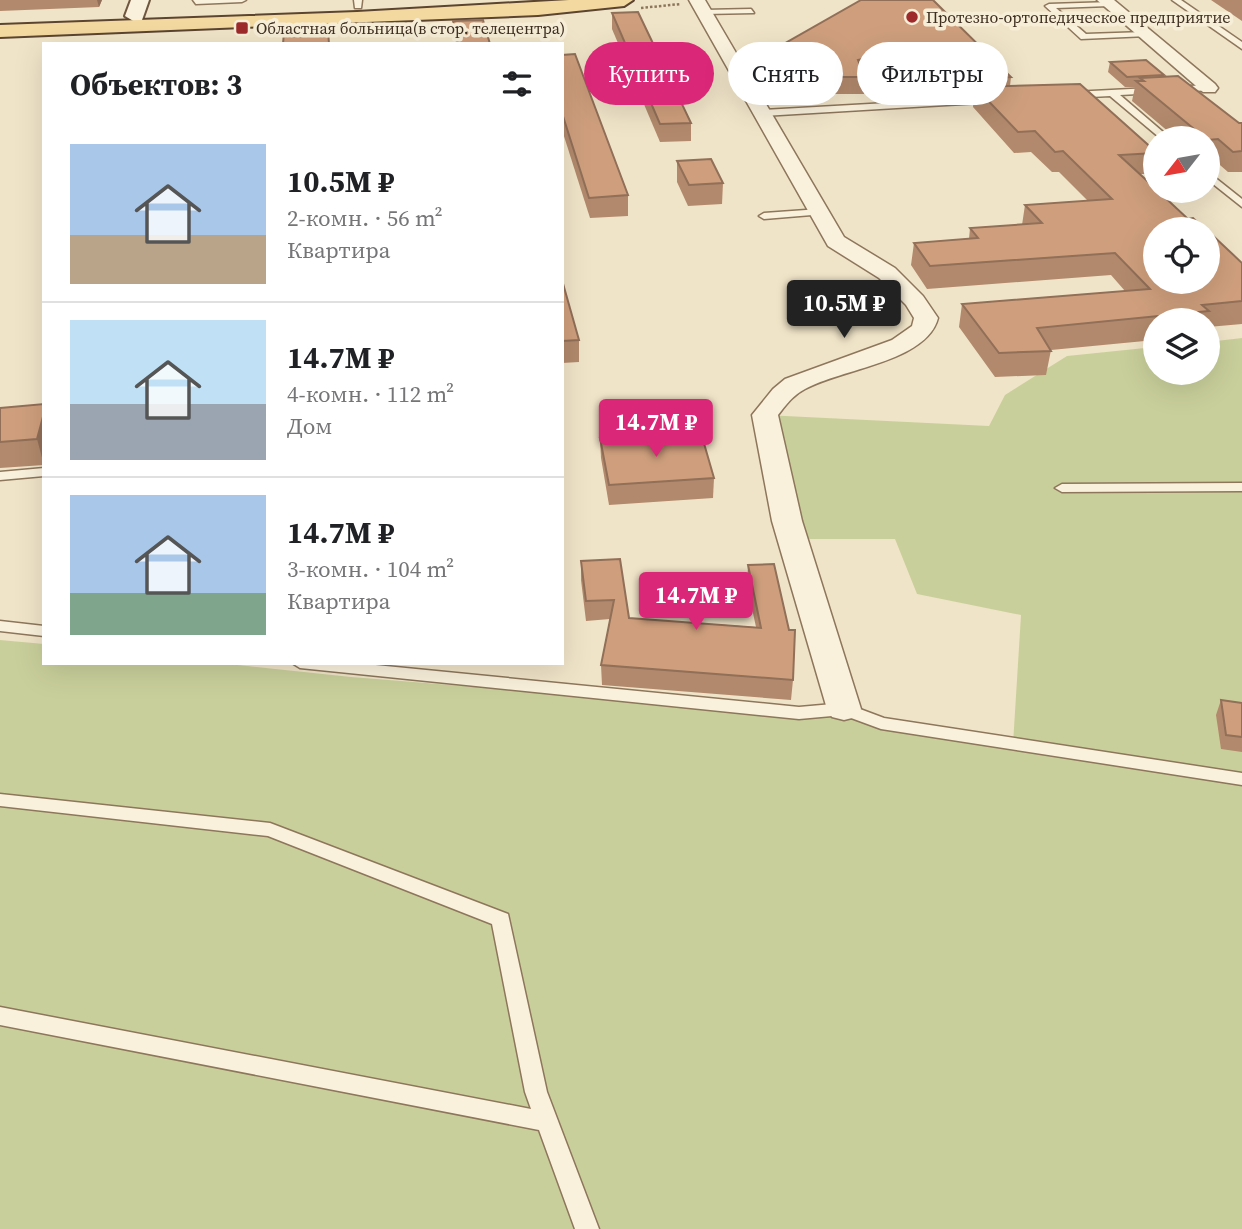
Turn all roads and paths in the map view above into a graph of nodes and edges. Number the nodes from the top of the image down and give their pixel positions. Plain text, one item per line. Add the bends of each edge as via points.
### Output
1 (242, 0) edge
2 (508, 0) edge
3 (624, 0) edge
4 (744, 0) edge
5 (1175, 0) edge
6 (196, 2) edge
7 (1107, 2) edge
8 (358, 3) edge
9 (700, 6) edge
10 (135, 14) edge
11 (0, 21) edge
12 (0, 31) edge
13 (1145, 34) junction
14 (1242, 46) edge
15 (1169, 90) junction
16 (1201, 92) junction
17 (1112, 93) junction
18 (1057, 96) edge
19 (907, 105) edge
20 (763, 114) junction
21 (1151, 126) edge
22 (1220, 184) edge
23 (1240, 200) edge
24 (820, 212) junction
25 (764, 216) dead end
26 (42, 472) edge
27 (0, 476) edge
28 (1242, 487) edge
29 (1062, 488) dead end
30 (0, 626) edge
31 (42, 631) edge
32 (320, 665) edge
33 (844, 709) junction
34 (1242, 779) edge
35 (0, 800) edge
36 (0, 1016) edge
37 (547, 1122) junction
38 (587, 1229) edge

1 - 6 lane
2 - 8 main road
3 - 10 main road via 412,15
4 - 9 lane via 752,13
5 - 14 lane
7 - 13 street
7 - 13 lane via 1049,6 1084,37
8 - 10 main road
9 - 20 street
10 - 11 main road
10 - 12 main road
13 - 16 street
15 - 16 lane
15 - 16 lane
15 - 17 lane
17 - 18 lane
17 - 21 lane
19 - 20 lane
20 - 24 street
22 - 23 lane
24 - 25 lane
24 - 33 street via 836,241 887,273 926,318 922,329 900,345 794,384 765,415 787,521
26 - 27 lane
28 - 29 lane
30 - 31 lane
32 - 33 lane via 799,713
33 - 34 lane via 881,723
35 - 37 lane via 270,830 501,919 536,1093
36 - 37 lane
37 - 38 lane

